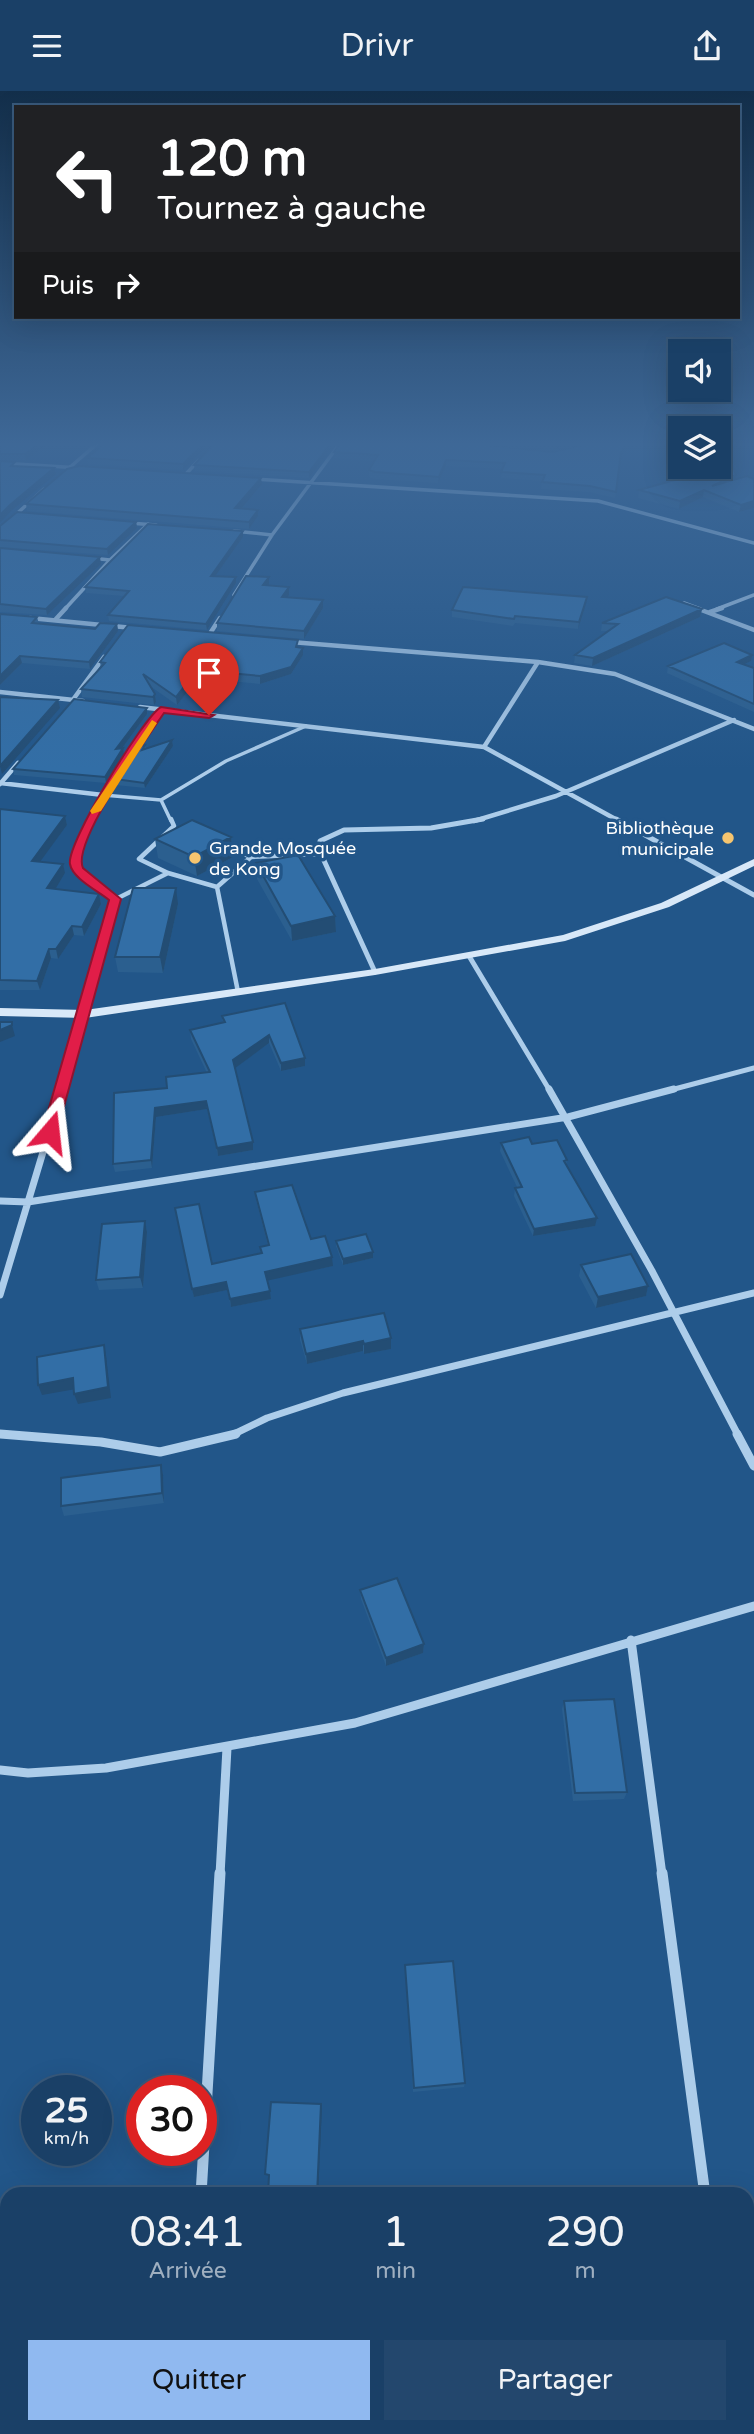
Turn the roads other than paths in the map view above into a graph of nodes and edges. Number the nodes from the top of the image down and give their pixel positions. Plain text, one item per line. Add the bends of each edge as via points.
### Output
1 (119, 551) edge
2 (262, 551) edge
3 (82, 557) edge
4 (110, 560) junction
5 (754, 596) edge
6 (684, 603) edge
7 (228, 605) edge
8 (710, 613) junction
9 (222, 615) edge
10 (27, 618) edge
11 (55, 620) junction
12 (127, 627) junction
13 (141, 629) edge
14 (754, 630) edge
15 (196, 634) edge
16 (209, 635) junction
17 (223, 636) edge
18 (118, 638) edge
19 (278, 641) edge
20 (110, 649) edge
21 (538, 662) junction
22 (0, 692) edge
23 (74, 700) junction
24 (86, 701) edge
25 (136, 707) edge
26 (64, 710) edge
27 (161, 710) junction
28 (734, 720) junction
29 (306, 726) junction
30 (754, 729) edge
31 (484, 747) junction
32 (19, 762) edge
33 (0, 783) edge
34 (567, 792) junction
35 (103, 795) junction
36 (161, 800) junction
37 (226, 846) edge
38 (321, 854) junction
39 (251, 857) junction
40 (754, 862) edge
41 (168, 873) junction
42 (724, 879) junction
43 (217, 887) junction
44 (754, 895) edge
45 (116, 899) junction
46 (469, 956) junction
47 (375, 972) junction
48 (237, 992) junction
49 (0, 1012) edge
50 (85, 1014) junction
51 (754, 1068) edge
52 (568, 1117) junction
53 (0, 1201) edge
54 (28, 1202) junction
55 (754, 1293) edge
56 (0, 1295) edge
57 (677, 1313) junction
58 (0, 1434) edge
59 (754, 1466) edge
60 (754, 1605) edge
61 (631, 1640) junction
62 (227, 1748) junction
63 (0, 1770) edge
64 (201, 2187) edge
65 (704, 2187) edge

1 - 4 street
2 - 7 street
3 - 4 street
4 - 11 street
5 - 8 street
6 - 8 street
8 - 14 street
9 - 16 street
10 - 11 street
11 - 12 street
12 - 13 street
12 - 18 street
15 - 16 street
16 - 17 street
19 - 21 street
20 - 23 street
21 - 28 street via 638,681
21 - 31 street
22 - 23 street
23 - 24 street
23 - 26 street
25 - 27 street
27 - 29 street
27 - 35 street
28 - 30 street
28 - 34 street
29 - 31 street
29 - 36 lane via 226,761
31 - 34 street
32 - 33 street
33 - 35 street
34 - 38 street via 459,825 339,833 320,841
34 - 42 street
35 - 36 lane
35 - 45 street via 76,852 75,865
36 - 41 lane via 174,826 139,859
37 - 39 lane
38 - 39 lane
38 - 47 street
39 - 43 lane
40 - 42 main road
41 - 43 lane
41 - 45 lane
42 - 44 street
42 - 46 main road via 616,923
43 - 48 lane
45 - 50 street
46 - 47 main road
46 - 52 street
47 - 48 main road
48 - 50 main road
49 - 50 main road
50 - 54 street
51 - 52 street
52 - 54 street
52 - 57 street
53 - 54 street
54 - 56 street
55 - 57 street
57 - 58 street via 343,1393 267,1418 227,1439 195,1446 160,1452
57 - 59 street
60 - 61 street
61 - 62 street via 355,1723
61 - 65 street
62 - 63 street via 106,1767 28,1773
62 - 64 street

